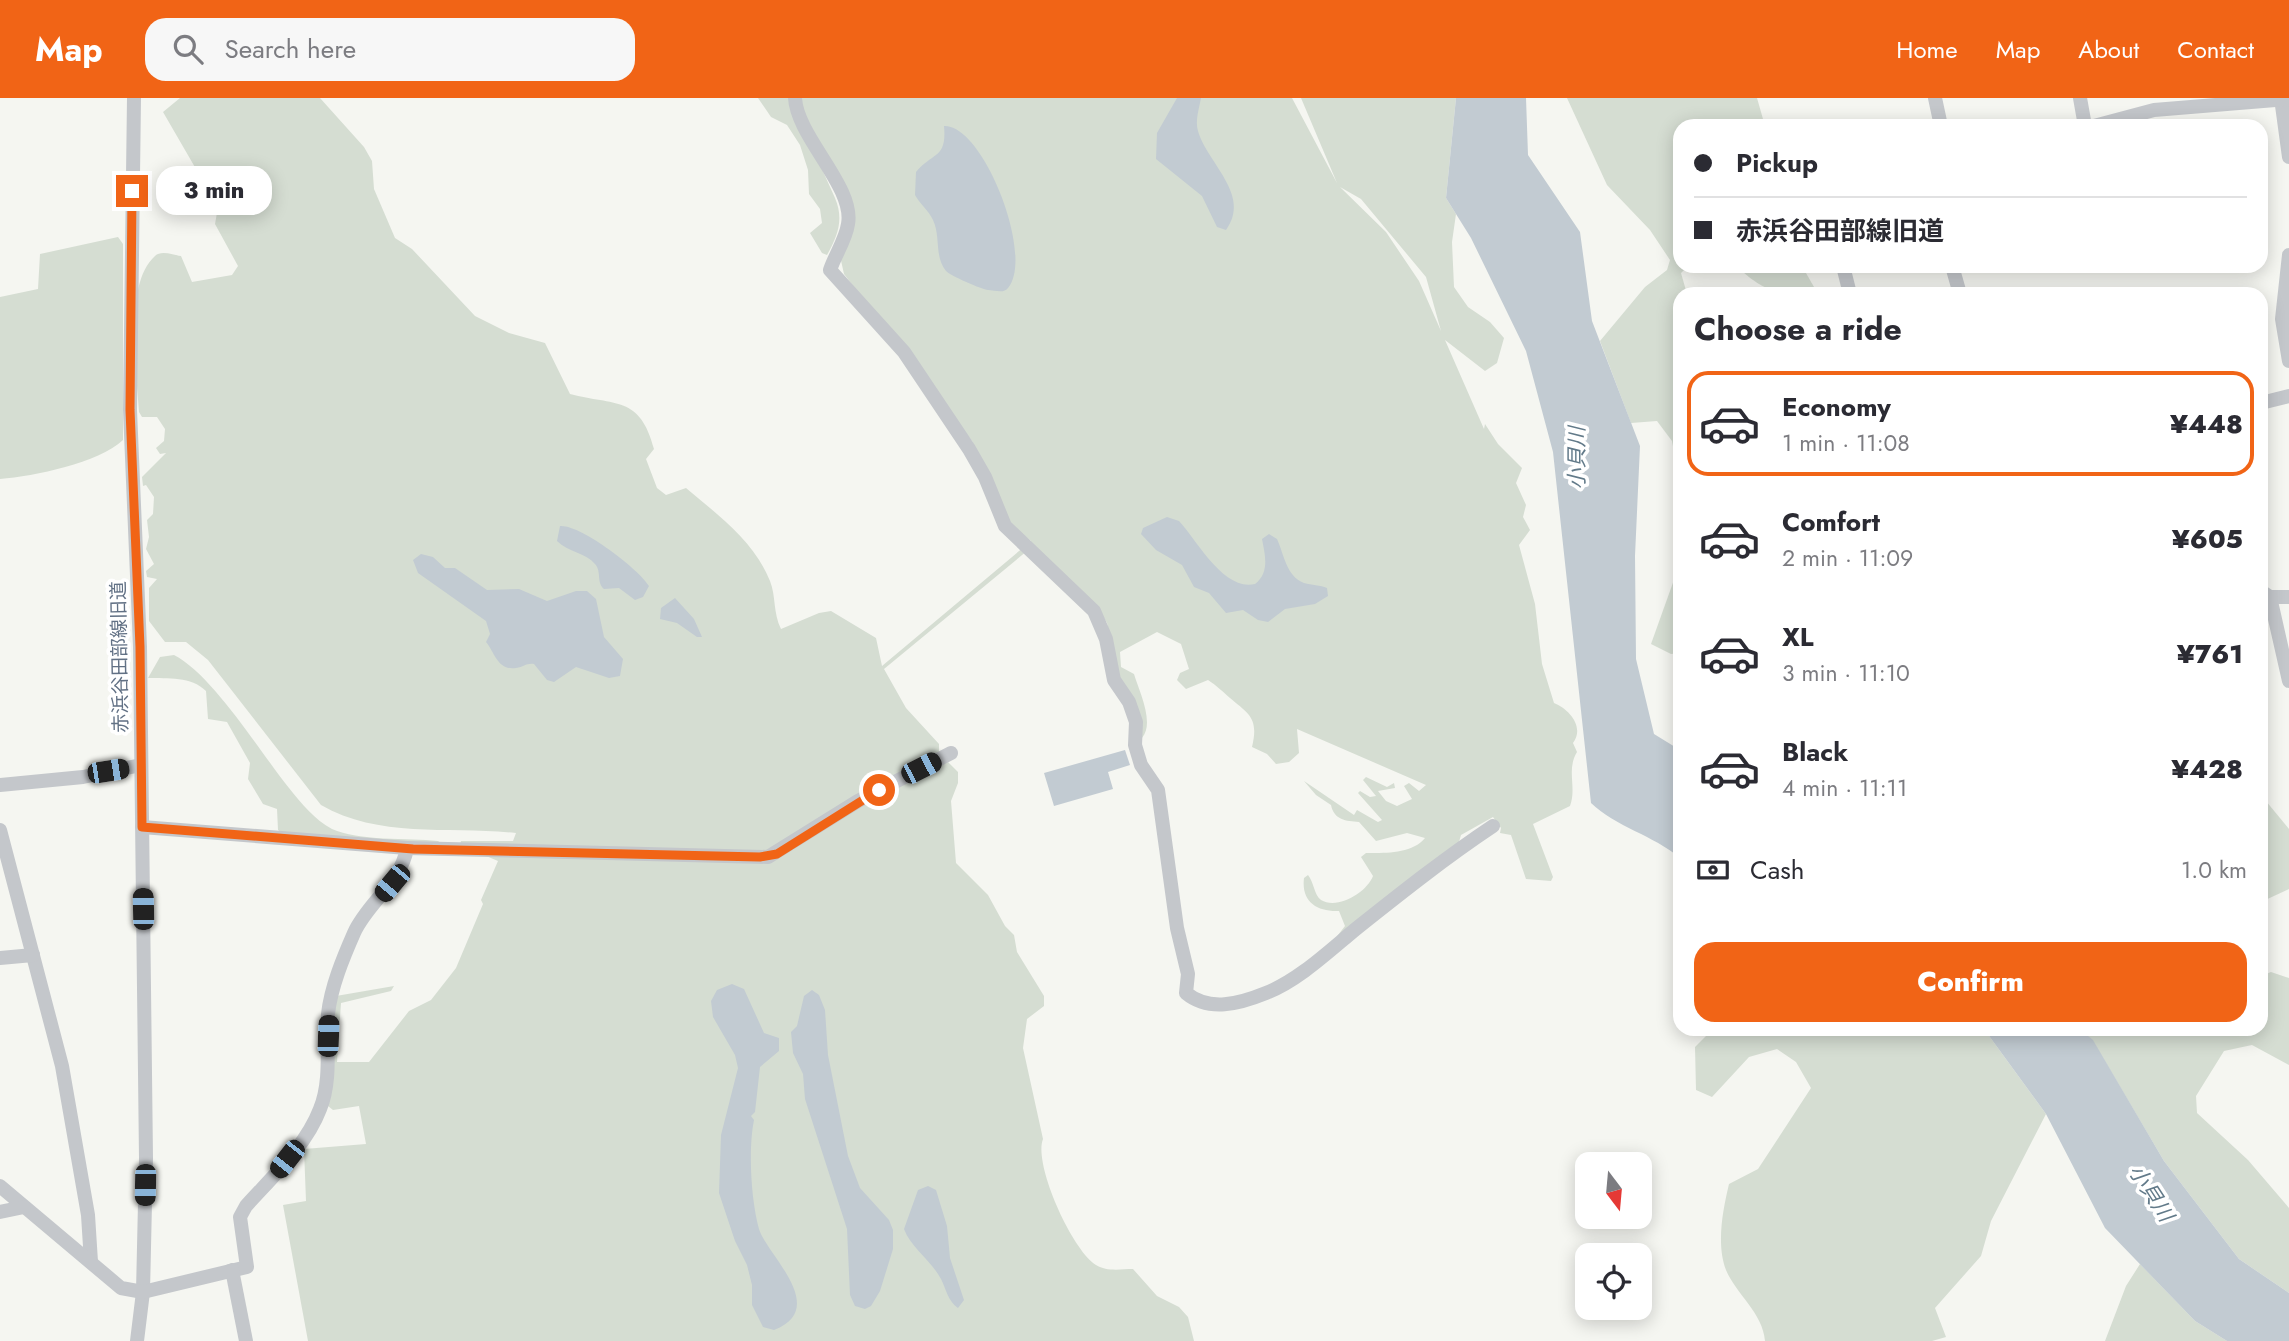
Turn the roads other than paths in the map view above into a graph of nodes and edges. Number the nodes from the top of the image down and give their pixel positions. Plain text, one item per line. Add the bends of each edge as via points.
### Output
1 (134, 98) edge
2 (795, 98) edge
3 (1936, 98) edge
4 (2080, 98) edge
5 (2284, 99) edge
6 (2154, 104) edge
7 (1940, 119) edge
8 (2084, 119) edge
9 (2113, 119) edge
10 (2289, 157) edge
11 (2289, 255) edge
12 (2289, 361) edge
13 (2289, 396) edge
14 (2268, 401) edge
15 (2268, 594) edge
16 (2289, 597) edge
17 (2268, 605) edge
18 (2289, 681) edge
19 (951, 753) dead end
20 (141, 765) junction
21 (0, 785) edge
22 (1493, 826) dead end
23 (142, 827) junction
24 (0, 830) edge
25 (407, 848) junction
26 (33, 955) junction
27 (0, 958) edge
28 (0, 1186) edge
29 (24, 1207) junction
30 (0, 1212) edge
31 (91, 1262) junction
32 (232, 1270) junction
33 (143, 1292) junction
34 (137, 1341) edge
35 (246, 1341) edge

1 - 20 street, 赤浜谷田部線旧道 via 130,356
2 - 22 street via 798,116 848,212 831,270 904,352 969,449 1005,526 1101,623 1110,670 1136,722 1135,745 1141,765 1158,790 1188,974 1186,993 1199,1003 1218,1004 1268,992
3 - 7 street
4 - 8 street
5 - 6 street
5 - 10 street
6 - 9 street
11 - 12 street via 2282,318
13 - 14 street
15 - 16 street
17 - 18 street
19 - 25 street via 858,801 768,857
20 - 21 street via 83,777
20 - 23 street, 赤浜谷田部線旧道
23 - 25 street
23 - 33 street, 赤浜谷田部線旧道
24 - 26 street
25 - 32 street via 392,883 362,918 331,995 321,1108 298,1146 246,1206 240,1217 247,1267
26 - 27 street
26 - 31 street via 77,1142
28 - 29 street
29 - 30 street
29 - 31 street
31 - 33 street via 121,1288
32 - 33 street
32 - 35 street
33 - 34 street, 赤浜谷田部線旧道

